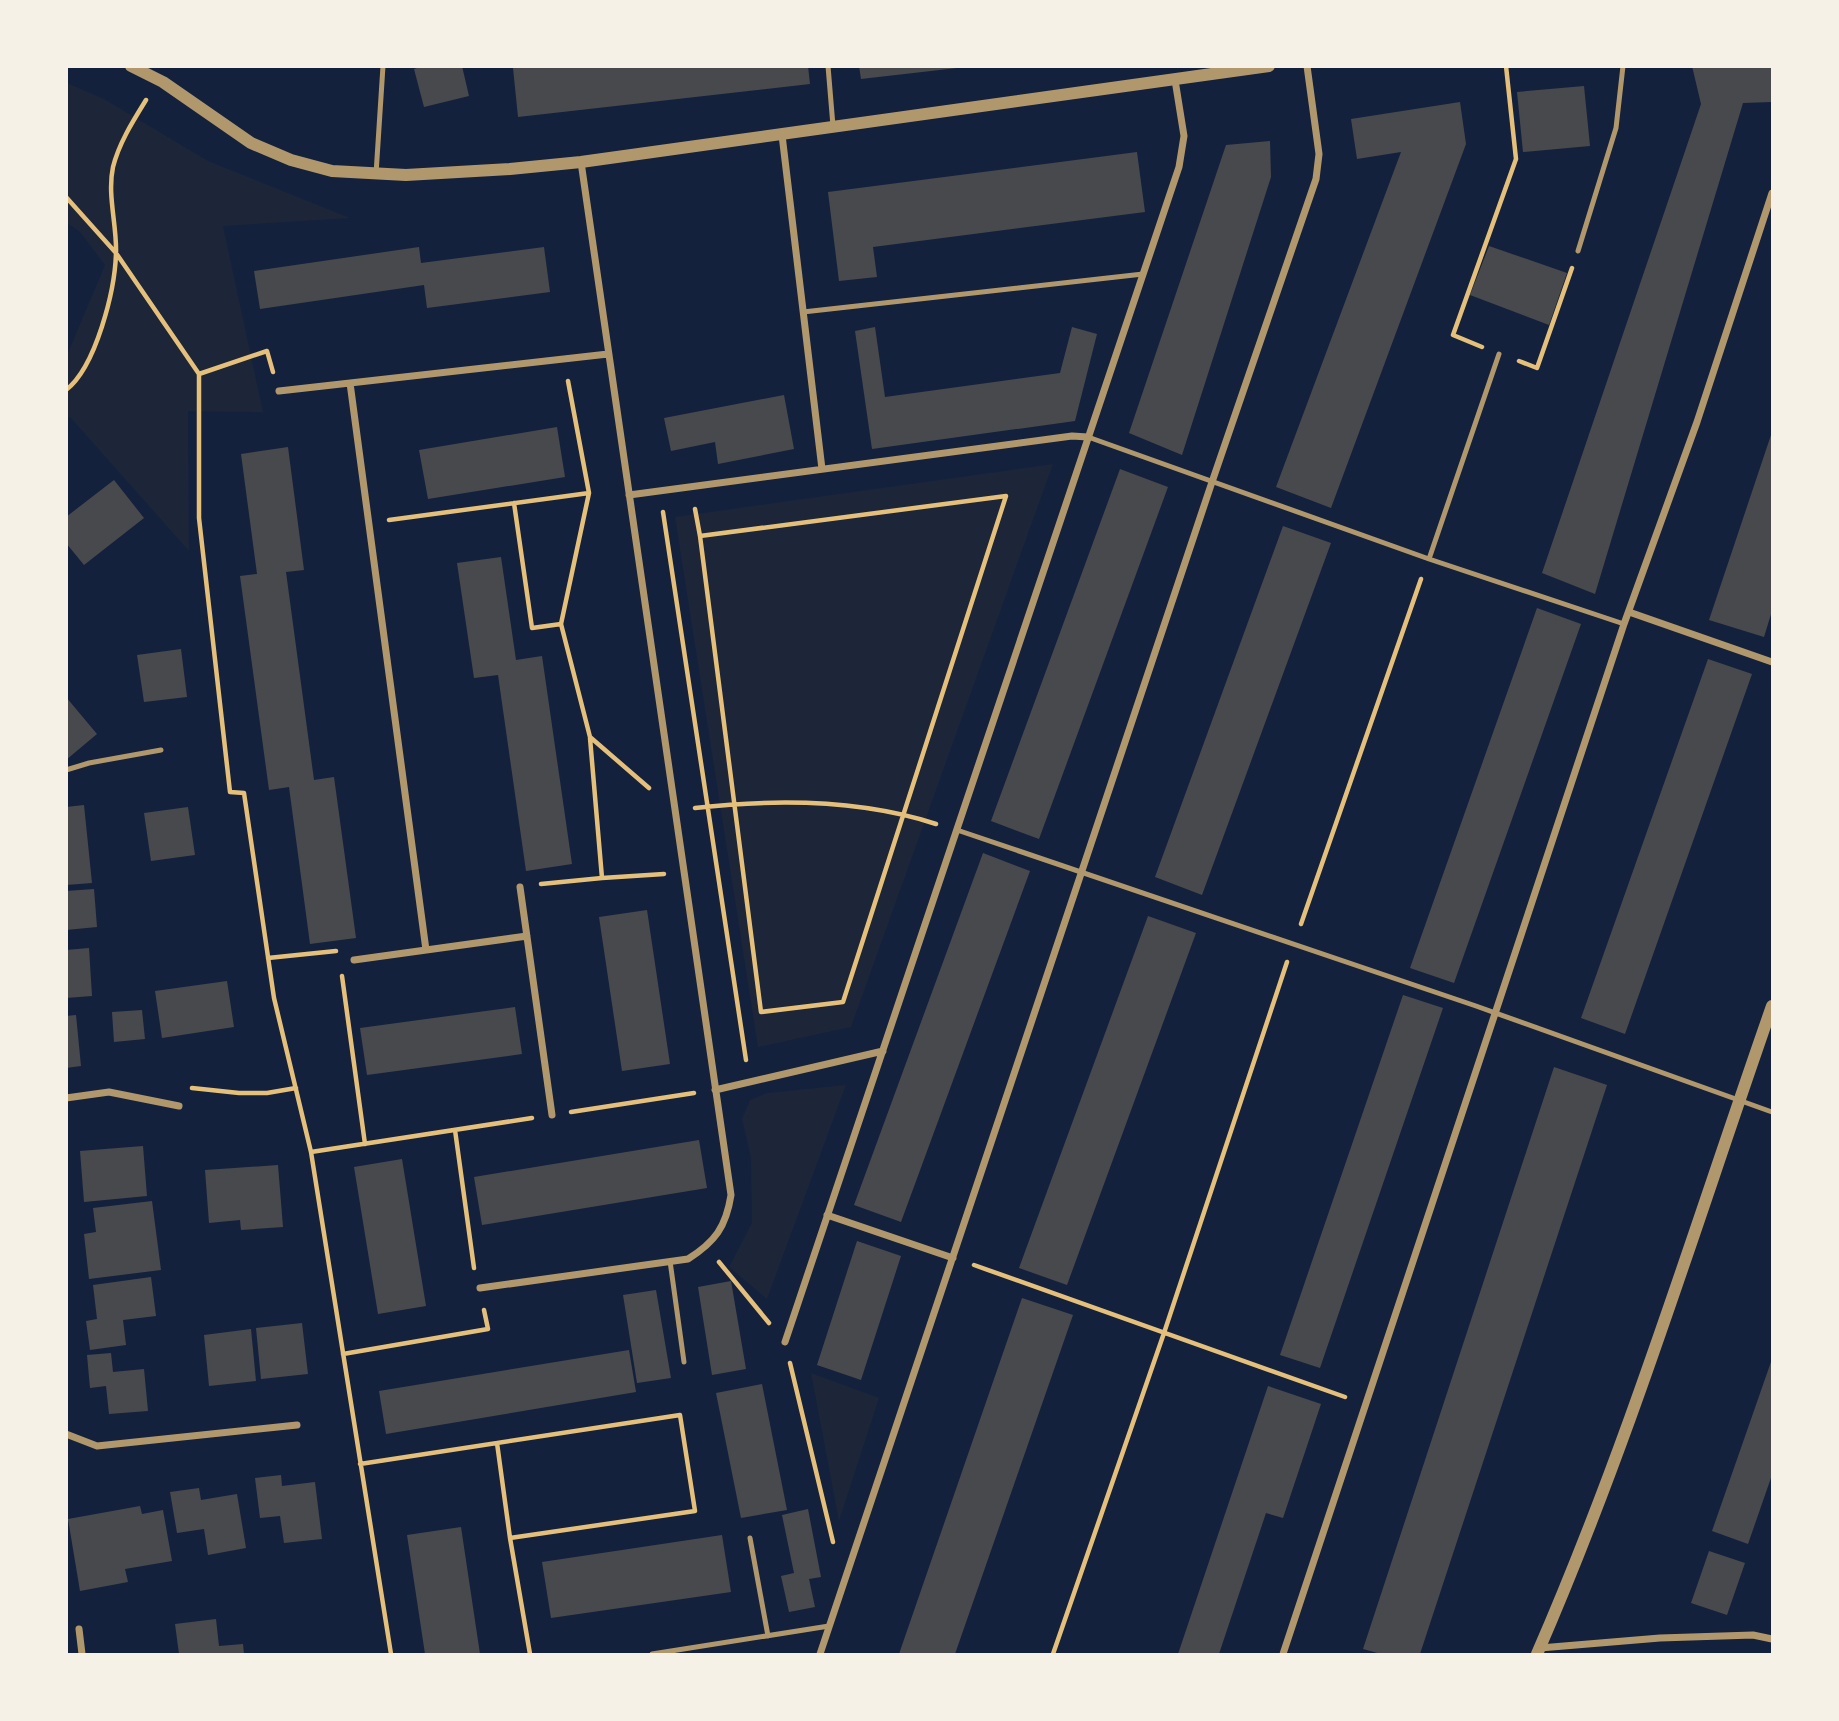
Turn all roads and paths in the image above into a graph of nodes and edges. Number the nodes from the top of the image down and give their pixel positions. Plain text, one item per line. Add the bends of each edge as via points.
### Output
1 (131, 66) edge
2 (383, 66) edge
3 (828, 66) edge
4 (1269, 66) edge
5 (1307, 66) edge
6 (1506, 66) edge
7 (1623, 66) edge
8 (1209, 71) edge
9 (158, 80) junction
10 (1175, 80) junction
11 (833, 128) junction
12 (782, 135) junction
13 (581, 162) junction
14 (376, 174) junction
15 (1773, 193) edge
16 (66, 197) edge
17 (1578, 251) joint
18 (116, 253) junction
19 (1143, 274) junction
20 (803, 312) junction
21 (608, 354) junction
22 (1499, 354) junction
23 (563, 359) junction
24 (199, 374) junction
25 (350, 383) junction
26 (66, 390) edge
27 (279, 391) joint
28 (1088, 438) junction
29 (822, 469) junction
30 (1212, 482) junction
31 (659, 490) junction
32 (589, 493) junction
33 (629, 495) junction
34 (514, 503) junction
35 (368, 523) junction
36 (1429, 559) junction
37 (1629, 612) junction
38 (561, 624) junction
39 (1624, 624) junction
40 (1773, 662) edge
41 (590, 737) junction
42 (161, 750) dead end
43 (66, 770) edge
44 (734, 803) junction
45 (708, 806) junction
46 (675, 810) junction
47 (904, 814) junction
48 (957, 830) junction
49 (684, 873) junction
50 (1082, 874) junction
51 (602, 878) junction
52 (520, 887) joint
53 (527, 936) junction
54 (1293, 945) junction
55 (426, 950) junction
56 (268, 958) junction
57 (354, 960) joint
58 (340, 962) junction
59 (1773, 1006) edge
60 (1495, 1013) junction
61 (883, 1051) junction
62 (750, 1082) junction
63 (296, 1088) junction
64 (715, 1090) junction
65 (66, 1098) edge
66 (1739, 1100) junction
67 (180, 1106) joint
68 (1773, 1112) edge
69 (552, 1115) junction
70 (455, 1130) junction
71 (365, 1144) junction
72 (311, 1152) junction
73 (827, 1216) junction
74 (707, 1247) junction
75 (953, 1258) junction
76 (670, 1261) junction
77 (480, 1288) junction
78 (1164, 1333) junction
79 (785, 1342) junction
80 (342, 1354) junction
81 (684, 1362) dead end
82 (1365, 1404) junction
83 (297, 1425) dead end
84 (66, 1434) edge
85 (497, 1443) junction
86 (360, 1464) junction
87 (510, 1538) junction
88 (750, 1538) dead end
89 (843, 1584) junction
90 (829, 1626) junction
91 (79, 1629) dead end
92 (768, 1636) junction
93 (1773, 1639) edge
94 (715, 1644) junction
95 (1539, 1651) edge
96 (82, 1654) edge
97 (391, 1654) edge
98 (530, 1654) edge
99 (652, 1654) edge
100 (716, 1654) edge
101 (820, 1654) edge
102 (1053, 1654) edge
103 (1283, 1654) edge

1 - 9 street
2 - 14 lane
3 - 11 lane
4 - 8 street
5 - 30 street via 1319,154 1316,178
6 - 22 path via 1516,159 1453,335
7 - 17 lane via 1616,128
8 - 10 street
9 - 14 street via 251,142 291,160 332,171
9 - 18 path via 126,133 113,168
10 - 11 street
10 - 19 street via 1183,149
11 - 12 street
12 - 13 street
12 - 20 street
13 - 14 street
13 - 21 street
15 - 37 street via 1698,422
16 - 18 path
17 - 22 path via 1537,368
18 - 24 path
18 - 26 path via 103,330 76,383
19 - 20 lane
19 - 28 street
20 - 29 street
21 - 23 street
21 - 33 street
22 - 36 lane
23 - 25 street
23 - 32 path
24 - 27 path via 267,351
24 - 56 path via 199,518 230,792 244,793
25 - 27 street
25 - 35 street
28 - 29 street via 1072,436
28 - 30 lane
28 - 48 street
29 - 31 street
30 - 36 lane
30 - 50 street
31 - 33 street
31 - 45 path
32 - 34 path
32 - 38 path
33 - 46 street
34 - 35 path
34 - 38 path via 532,628
35 - 55 street
36 - 39 lane
36 - 54 path
37 - 39 street
37 - 40 street
38 - 41 path
39 - 60 street
41 - 46 path
41 - 51 path
42 - 43 lane
44 - 45 path
44 - 47 path via 817,803
44 - 47 path via 761,1012 843,1002
44 - 47 path via 700,536 1006,496
45 - 46 path
45 - 62 path
46 - 49 street
47 - 48 path
48 - 50 lane
48 - 61 street
49 - 51 path
49 - 64 street
50 - 54 lane
50 - 75 street
51 - 52 path
52 - 53 street
53 - 55 street
53 - 69 street
54 - 60 lane
54 - 78 path
55 - 57 street
56 - 58 path via 336,951
56 - 63 path
57 - 58 path
58 - 71 path
59 - 66 street
60 - 66 lane
60 - 82 street
61 - 62 street
61 - 73 street
62 - 64 street
63 - 67 path via 239,1093 193,1087
63 - 72 path
64 - 69 path
64 - 74 street via 731,1195 728,1214
65 - 67 street via 109,1092
66 - 68 lane
66 - 95 street via 1618,1453
69 - 70 path
70 - 71 path
70 - 77 path
71 - 72 path
72 - 80 path
73 - 75 street
73 - 79 street
74 - 76 street via 688,1259
74 - 79 path
75 - 78 path
75 - 89 street
76 - 77 street
76 - 81 lane
77 - 80 path via 488,1329
78 - 82 path
78 - 102 path
79 - 89 path
80 - 86 path
82 - 103 street
83 - 84 street via 97,1446
85 - 86 path
85 - 87 path
85 - 87 path via 680,1415 695,1511
86 - 97 path
87 - 98 path
88 - 92 lane
89 - 90 street
90 - 92 lane
90 - 101 street
91 - 96 street
92 - 94 lane
93 - 95 street via 1753,1635 1660,1638
94 - 99 lane
94 - 100 lane

